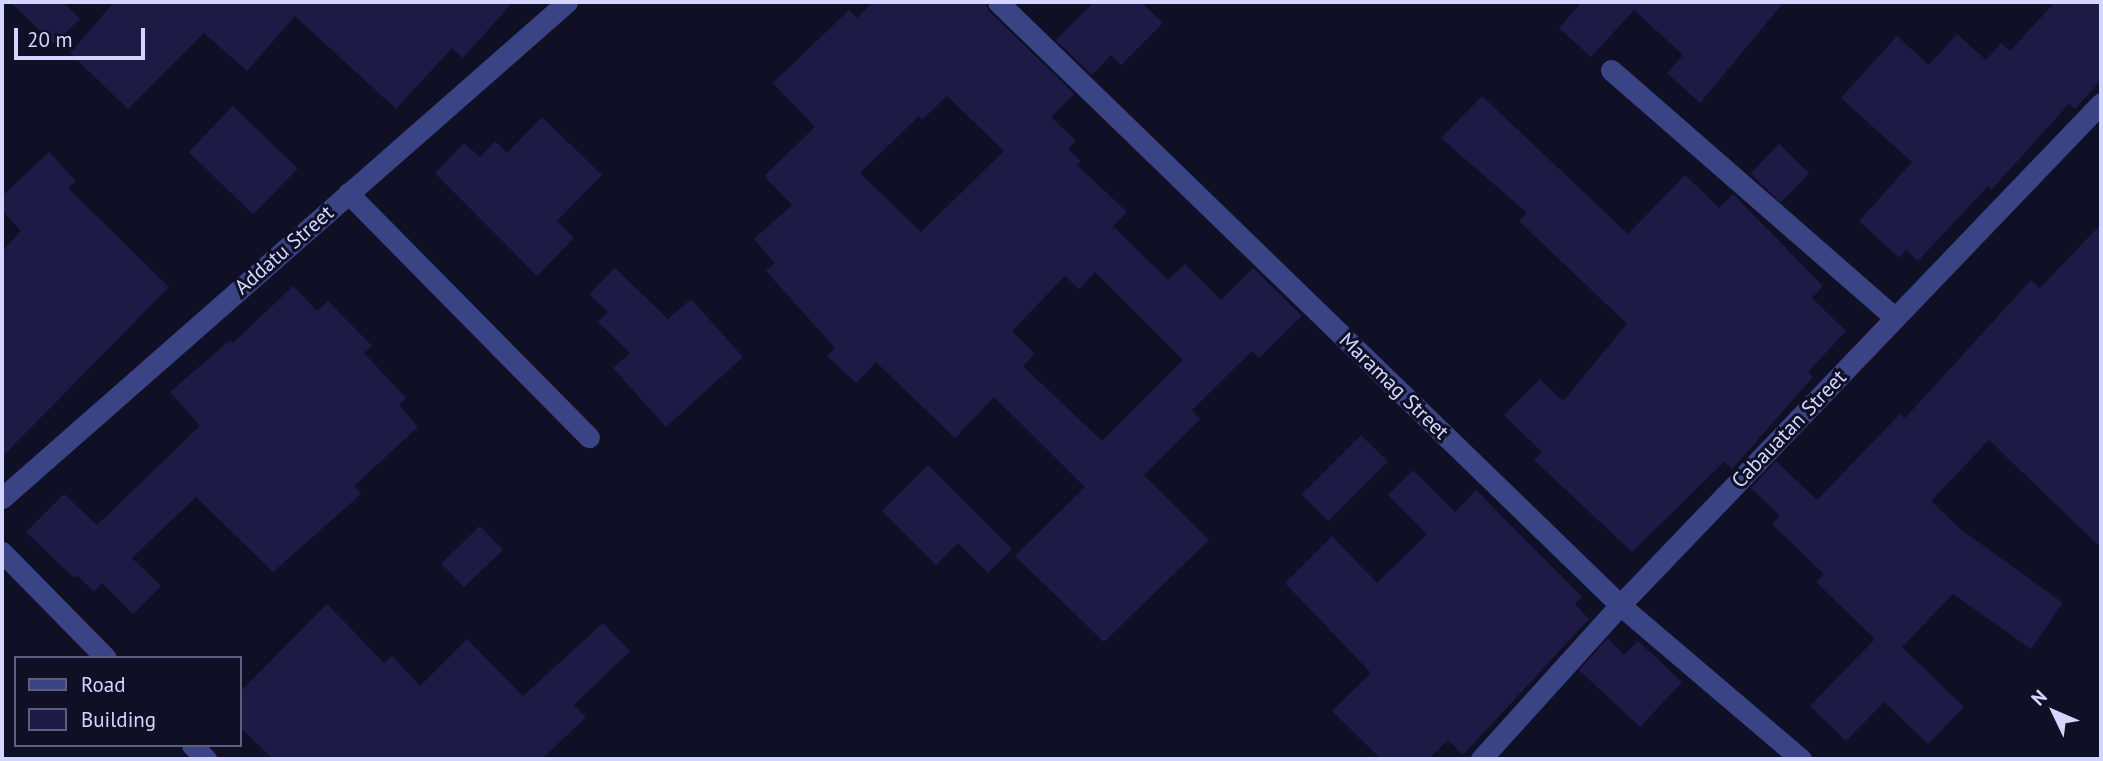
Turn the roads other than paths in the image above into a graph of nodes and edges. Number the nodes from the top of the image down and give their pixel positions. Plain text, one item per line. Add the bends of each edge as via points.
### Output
1 (567, 2) edge
2 (998, 2) edge
3 (1611, 70) dead end
4 (2101, 103) edge
5 (348, 193) junction
6 (1895, 318) junction
7 (589, 438) dead end
8 (2, 498) edge
9 (2, 552) edge
10 (1620, 605) junction
11 (104, 656) edge
12 (1481, 759) edge
13 (1801, 759) edge

1 - 5 street, Addatu Street
2 - 10 street, Maramag Street
3 - 6 street
4 - 6 street, Cabauatan Street
5 - 7 street
5 - 8 street, Addatu Street
6 - 10 street, Cabauatan Street
9 - 11 street
10 - 12 street, Cabauatan Street
10 - 13 street, Maramag Street

